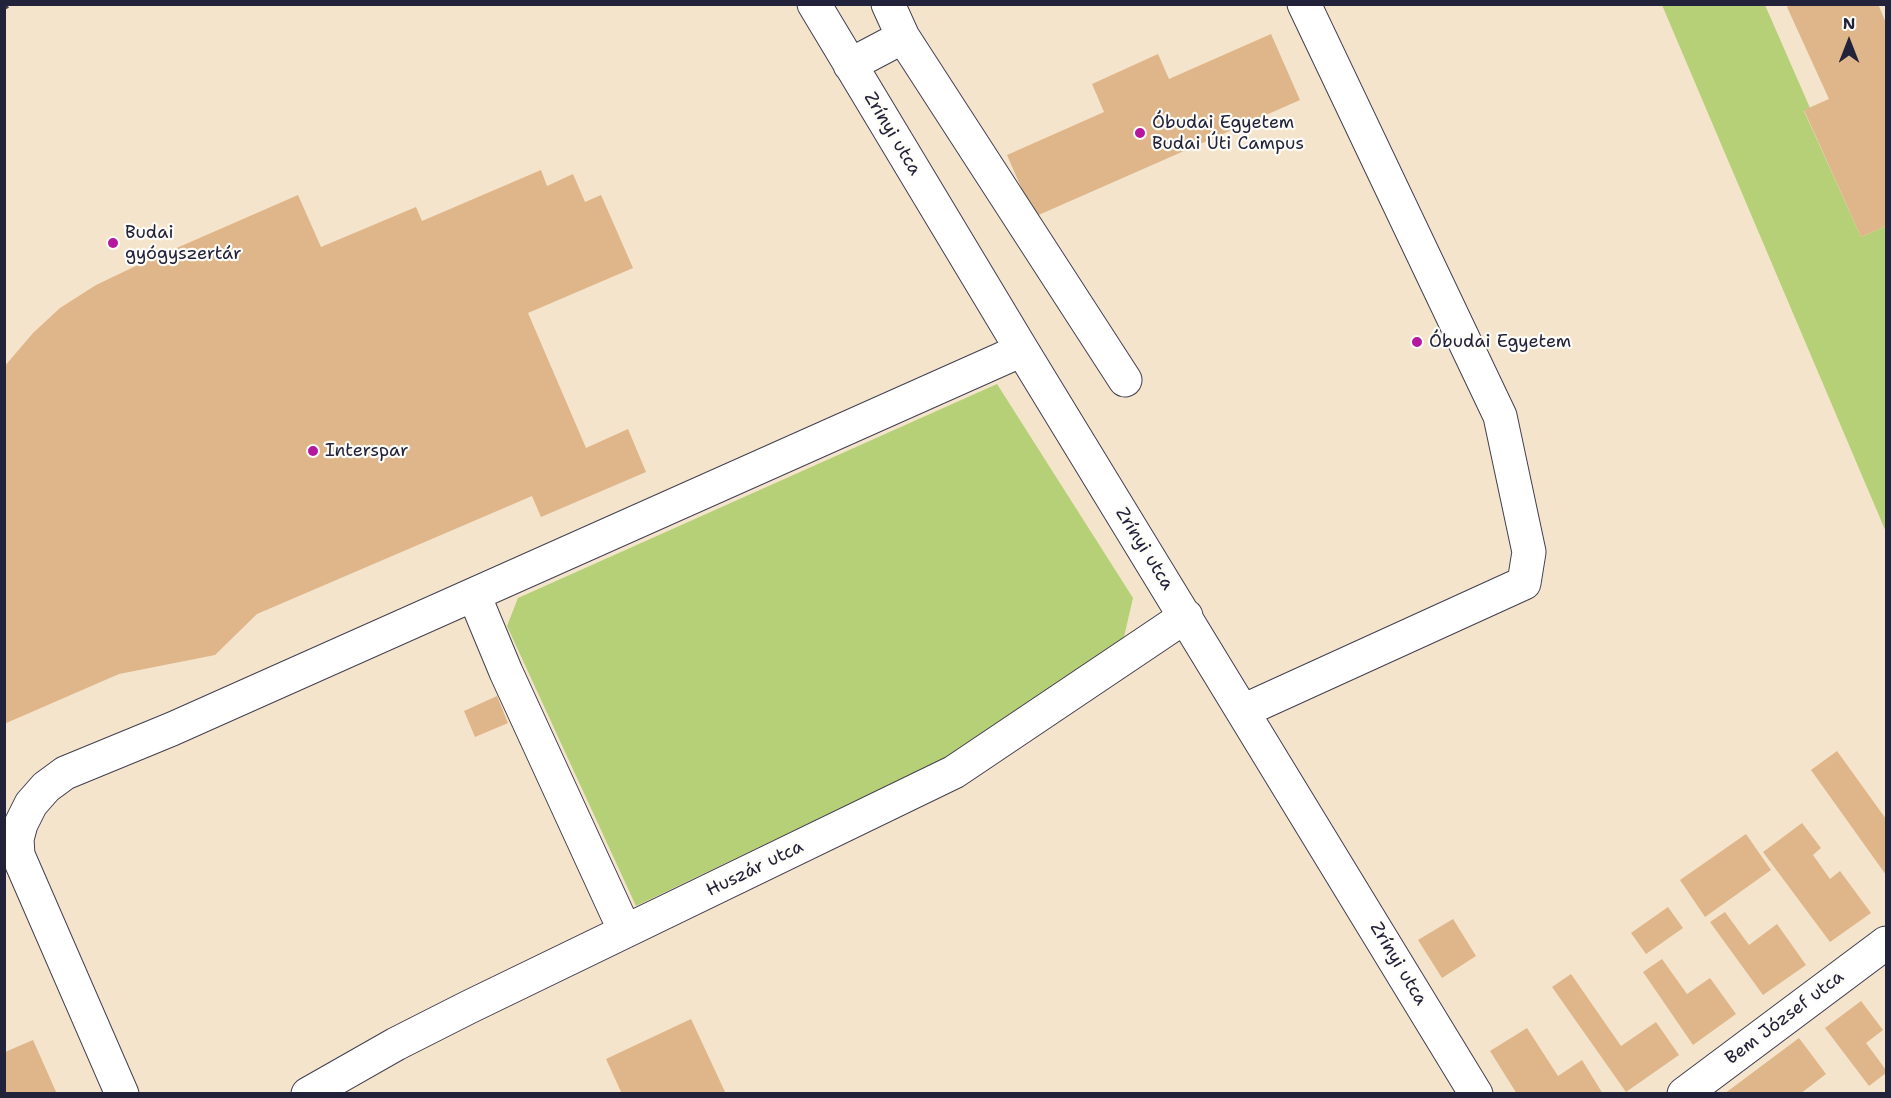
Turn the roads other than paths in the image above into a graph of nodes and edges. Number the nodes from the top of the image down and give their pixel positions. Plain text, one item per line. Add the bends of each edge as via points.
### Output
1 (814, 4) edge
2 (888, 4) edge
3 (1304, 4) edge
4 (903, 37) junction
5 (850, 65) junction
6 (1022, 350) junction
7 (1125, 380) dead end
8 (474, 595) junction
9 (1186, 616) junction
10 (1243, 711) junction
11 (625, 931) junction
12 (1887, 943) edge
13 (122, 1094) edge
14 (308, 1094) edge
15 (1476, 1094) edge
16 (1684, 1094) edge

1 - 5 street, Zrínyi utca
2 - 4 street
3 - 10 street via 1500,416 1529,552 1524,583
4 - 5 street
4 - 7 street
5 - 6 street, Zrínyi utca
6 - 8 street
6 - 9 street, Zrínyi utca
8 - 11 street
8 - 13 street via 65,773 31,804 17,839 18,855
9 - 10 street, Zrínyi utca
9 - 11 street, Huszár utca via 954,772
10 - 15 street, Zrínyi utca
11 - 14 street, Huszár utca via 396,1044
12 - 16 street, Bem József utca

